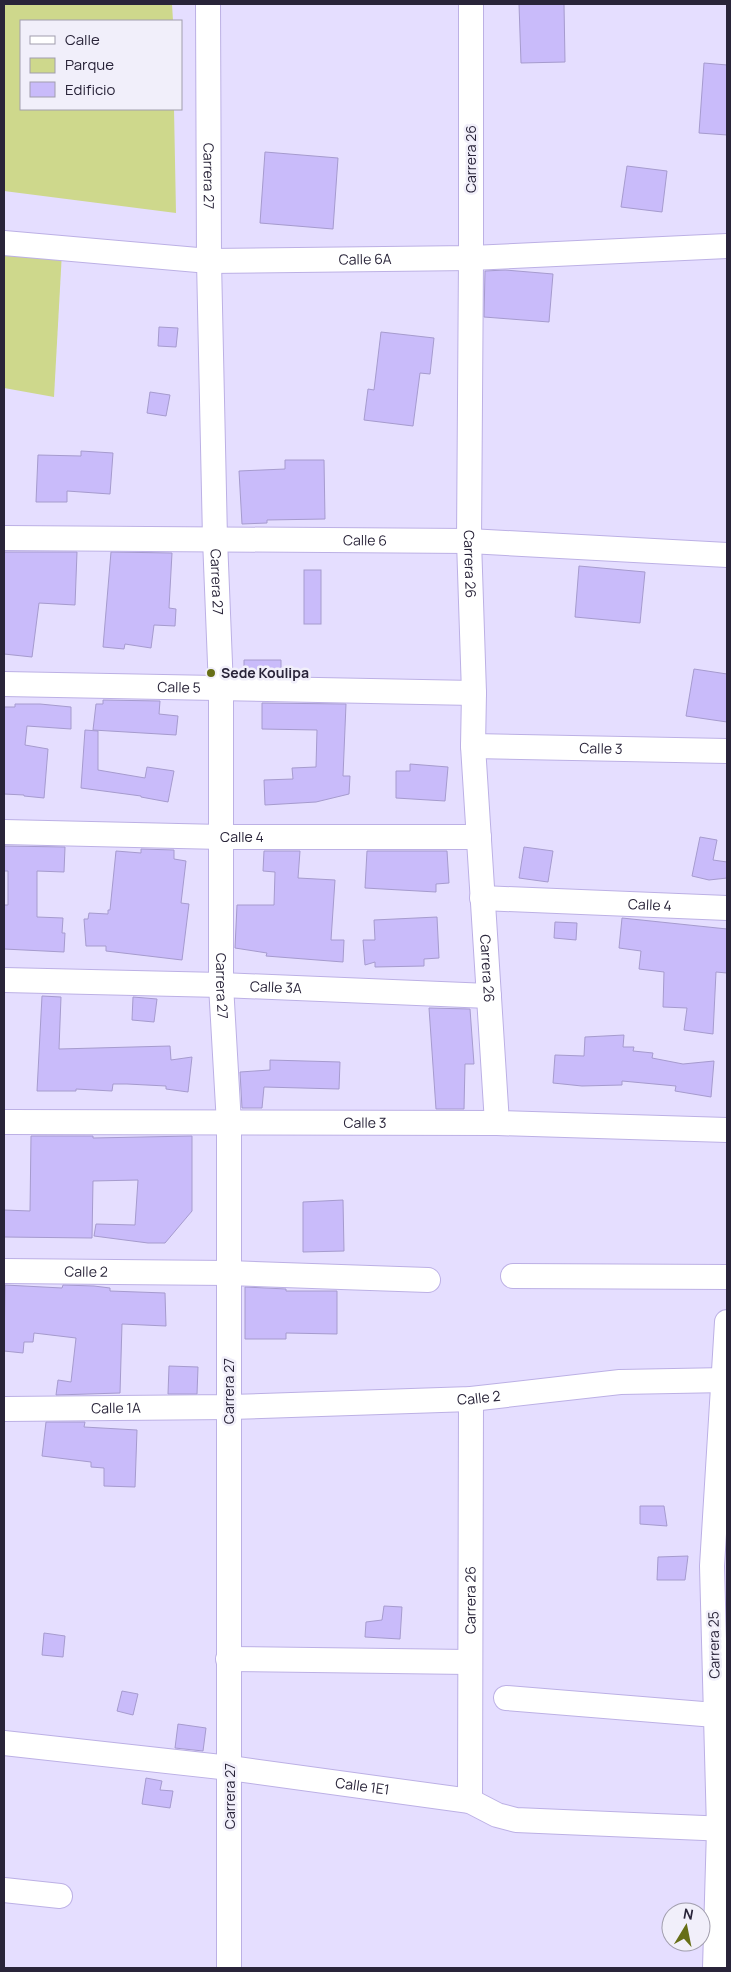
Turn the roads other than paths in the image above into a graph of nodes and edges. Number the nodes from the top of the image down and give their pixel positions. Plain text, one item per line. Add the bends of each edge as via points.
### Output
1 (208, 4) edge
2 (471, 4) edge
3 (4, 243) edge
4 (727, 246) edge
5 (471, 258) junction
6 (209, 261) junction
7 (4, 538) edge
8 (215, 539) junction
9 (469, 541) junction
10 (727, 556) edge
11 (4, 684) edge
12 (221, 688) junction
13 (474, 693) junction
14 (473, 746) junction
15 (727, 751) edge
16 (4, 832) edge
17 (222, 837) junction
18 (479, 837) junction
19 (482, 898) junction
20 (727, 908) edge
21 (4, 980) edge
22 (220, 985) junction
23 (489, 996) junction
24 (4, 1122) edge
25 (497, 1123) junction
26 (229, 1124) junction
27 (727, 1130) edge
28 (4, 1271) edge
29 (228, 1272) junction
30 (513, 1276) dead end
31 (727, 1277) edge
32 (428, 1280) dead end
33 (727, 1322) edge
34 (725, 1380) edge
35 (471, 1399) junction
36 (230, 1408) junction
37 (4, 1409) edge
38 (228, 1660) junction
39 (469, 1662) junction
40 (506, 1698) dead end
41 (716, 1715) junction
42 (4, 1743) edge
43 (230, 1768) junction
44 (470, 1801) junction
45 (723, 1829) edge
46 (4, 1890) edge
47 (60, 1896) dead end
48 (229, 1968) edge
49 (715, 1968) edge

1 - 6 street, Carrera 27
2 - 5 street, Carrera 26
3 - 6 street, Calle 6A
4 - 5 street, Calle 6A
5 - 6 street, Calle 6A
5 - 9 street, Carrera 26
6 - 8 street, Carrera 27
7 - 8 street, Calle 6
8 - 9 street, Calle 6
8 - 12 street, Carrera 27
9 - 10 street, Calle 6
9 - 13 street, Carrera 26
11 - 12 street, Calle 5
12 - 13 street, Calle 5
12 - 17 street, Carrera 27
13 - 14 street, Carrera 26
14 - 15 street, Calle 3
14 - 18 street, Carrera 26
16 - 17 street, Calle 4
17 - 18 street, Calle 4
17 - 22 street, Carrera 27
18 - 19 street, Carrera 26
19 - 20 street, Calle 4
19 - 23 street, Carrera 26
21 - 22 street, Calle 3A
22 - 23 street, Calle 3A
22 - 26 street, Carrera 27
23 - 25 street, Carrera 26
24 - 26 street, Calle 3
25 - 26 street, Calle 3
25 - 27 street, Calle 3
26 - 29 street, Carrera 27
28 - 29 street, Calle 2
29 - 32 street, Calle 2
29 - 36 street, Carrera 27
30 - 31 street
33 - 34 street, Carrera 25
34 - 35 street, Calle 2 via 620,1382
34 - 41 street, Carrera 25 via 712,1566
35 - 36 street, Calle 2
35 - 39 street, Carrera 26
36 - 37 street, Calle 1A
36 - 38 street, Carrera 27
38 - 39 street
38 - 43 street, Carrera 27
39 - 44 street, Carrera 26
40 - 41 street
41 - 45 street, Carrera 25
42 - 43 street, Calle 1E1
43 - 44 street, Calle 1E1
43 - 48 street, Carrera 27
44 - 45 street, Calle 1E1 via 497,1815 516,1820
45 - 49 street, Carrera 25
46 - 47 street

